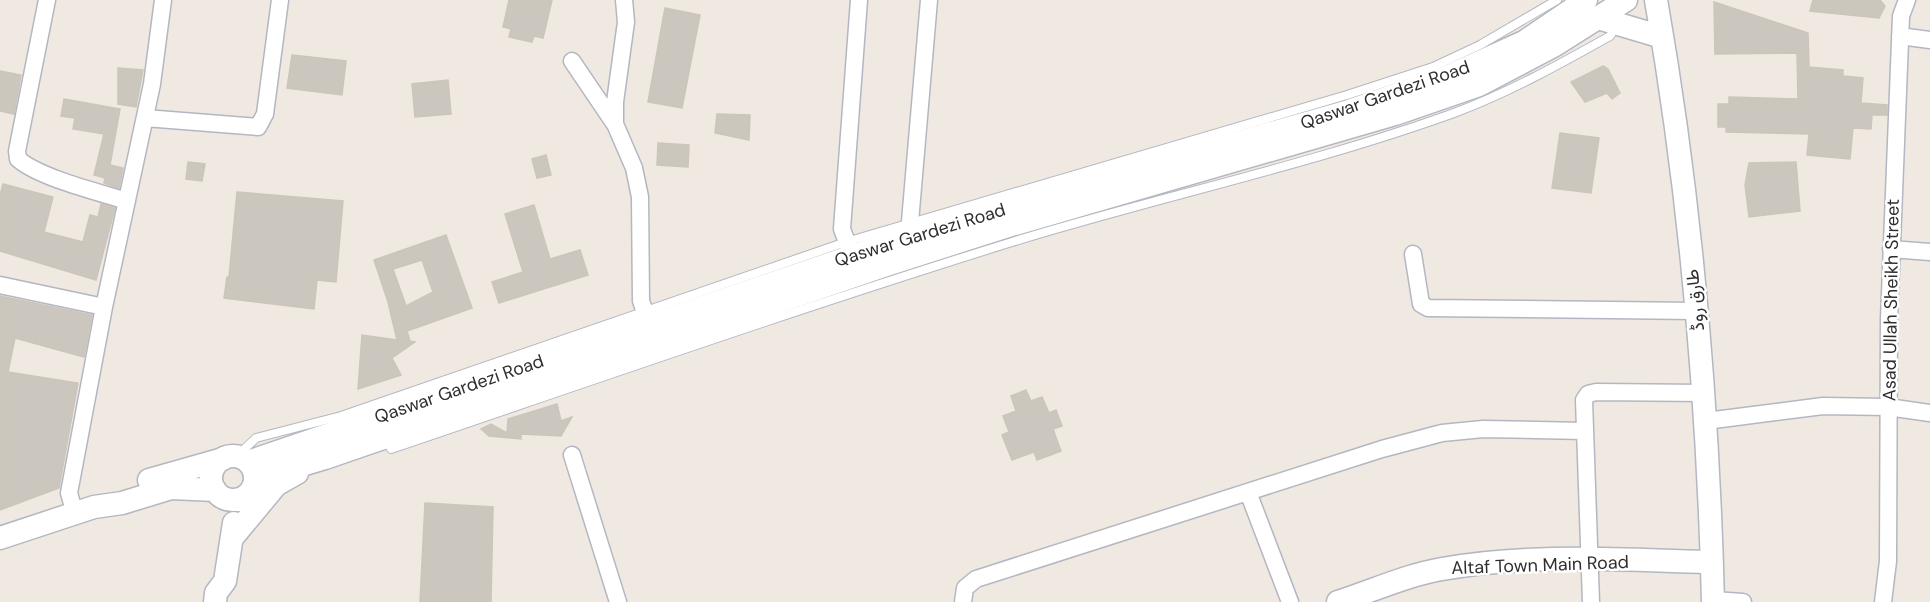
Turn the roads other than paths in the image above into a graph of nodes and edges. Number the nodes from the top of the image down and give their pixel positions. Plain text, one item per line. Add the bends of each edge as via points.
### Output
1 (47, 0) edge
2 (163, 0) edge
3 (280, 0) edge
4 (624, 0) edge
5 (859, 0) edge
6 (929, 0) edge
7 (1557, 0) edge
8 (1626, 0) edge
9 (1656, 0) edge
10 (1907, 0) edge
11 (1600, 14) edge
12 (1518, 35) junction
13 (1900, 36) junction
14 (1662, 37) junction
15 (1930, 40) edge
16 (572, 61) dead end
17 (145, 118) junction
18 (615, 124) junction
19 (127, 201) junction
20 (910, 222) junction
21 (849, 249) junction
22 (1891, 249) junction
23 (1930, 252) edge
24 (1413, 254) dead end
25 (0, 285) edge
26 (104, 307) junction
27 (672, 309) junction
28 (1696, 311) junction
29 (645, 312) junction
30 (1705, 393) junction
31 (1888, 407) junction
32 (1930, 413) edge
33 (1706, 420) junction
34 (1585, 431) junction
35 (572, 455) dead end
36 (325, 458) junction
37 (241, 464) junction
38 (1248, 492) junction
39 (225, 496) junction
40 (85, 511) junction
41 (0, 538) edge
42 (232, 538) junction
43 (1591, 560) junction
44 (1712, 562) junction
45 (216, 598) edge
46 (1713, 601) edge
47 (618, 602) edge
48 (963, 602) edge
49 (1290, 602) edge
50 (1338, 602) edge
51 (1591, 602) edge
52 (1743, 602) edge
53 (1883, 602) edge

1 - 19 street via 18,159 68,182
2 - 17 street
3 - 17 street via 265,114 258,127
4 - 18 street via 626,22
5 - 21 street via 842,229
6 - 20 street
7 - 12 lane
8 - 11 main road
9 - 14 main road, طارق روڈ
10 - 13 street, Asad Ullah Sheikh Street
11 - 12 main road, Qaswar Gardezi Road
11 - 14 main road
11 - 36 main road via 1555,45 1479,85 890,272
12 - 20 lane via 1358,91
12 - 21 main road, Qaswar Gardezi Road via 1442,79 1349,111
13 - 15 street
13 - 22 street, Asad Ullah Sheikh Street
14 - 28 main road, طارق روڈ
16 - 18 street
17 - 19 street
18 - 29 street via 634,168 640,197 641,301
19 - 26 street
20 - 21 lane
21 - 27 main road, Qaswar Gardezi Road
22 - 23 street
22 - 31 street, Asad Ullah Sheikh Street
24 - 28 street via 1421,304 1428,308
25 - 26 street
26 - 40 street via 69,493
27 - 29 lane
27 - 37 main road, Qaswar Gardezi Road
28 - 30 main road, طارق روڈ
29 - 37 lane via 341,416 256,438
30 - 33 main road, طارق روڈ
30 - 34 street via 1588,394 1584,400
31 - 32 street
31 - 33 street via 1823,406
31 - 53 street, Asad Ullah Sheikh Street via 1888,561
33 - 44 main road, طارق روڈ
34 - 38 street via 1483,429 1442,433
34 - 43 street
35 - 47 street
36 - 37 main road
36 - 42 main road via 276,485
37 - 39 main road via 252,490
37 - 39 main road via 213,469 212,484
37 - 40 main road, Qaswar Gardezi Road via 117,490
38 - 48 street via 976,579 965,588
38 - 49 street
39 - 40 main road, Qaswar Gardezi Road via 171,488
39 - 42 main road
39 - 45 main road via 211,581
40 - 41 main road, Qaswar Gardezi Road
42 - 45 main road via 225,581
43 - 44 main road, Altaf Town Main Road
43 - 50 main road, Altaf Town Main Road via 1486,563 1440,569
43 - 51 street
44 - 46 main road, طارق روڈ
46 - 52 street

